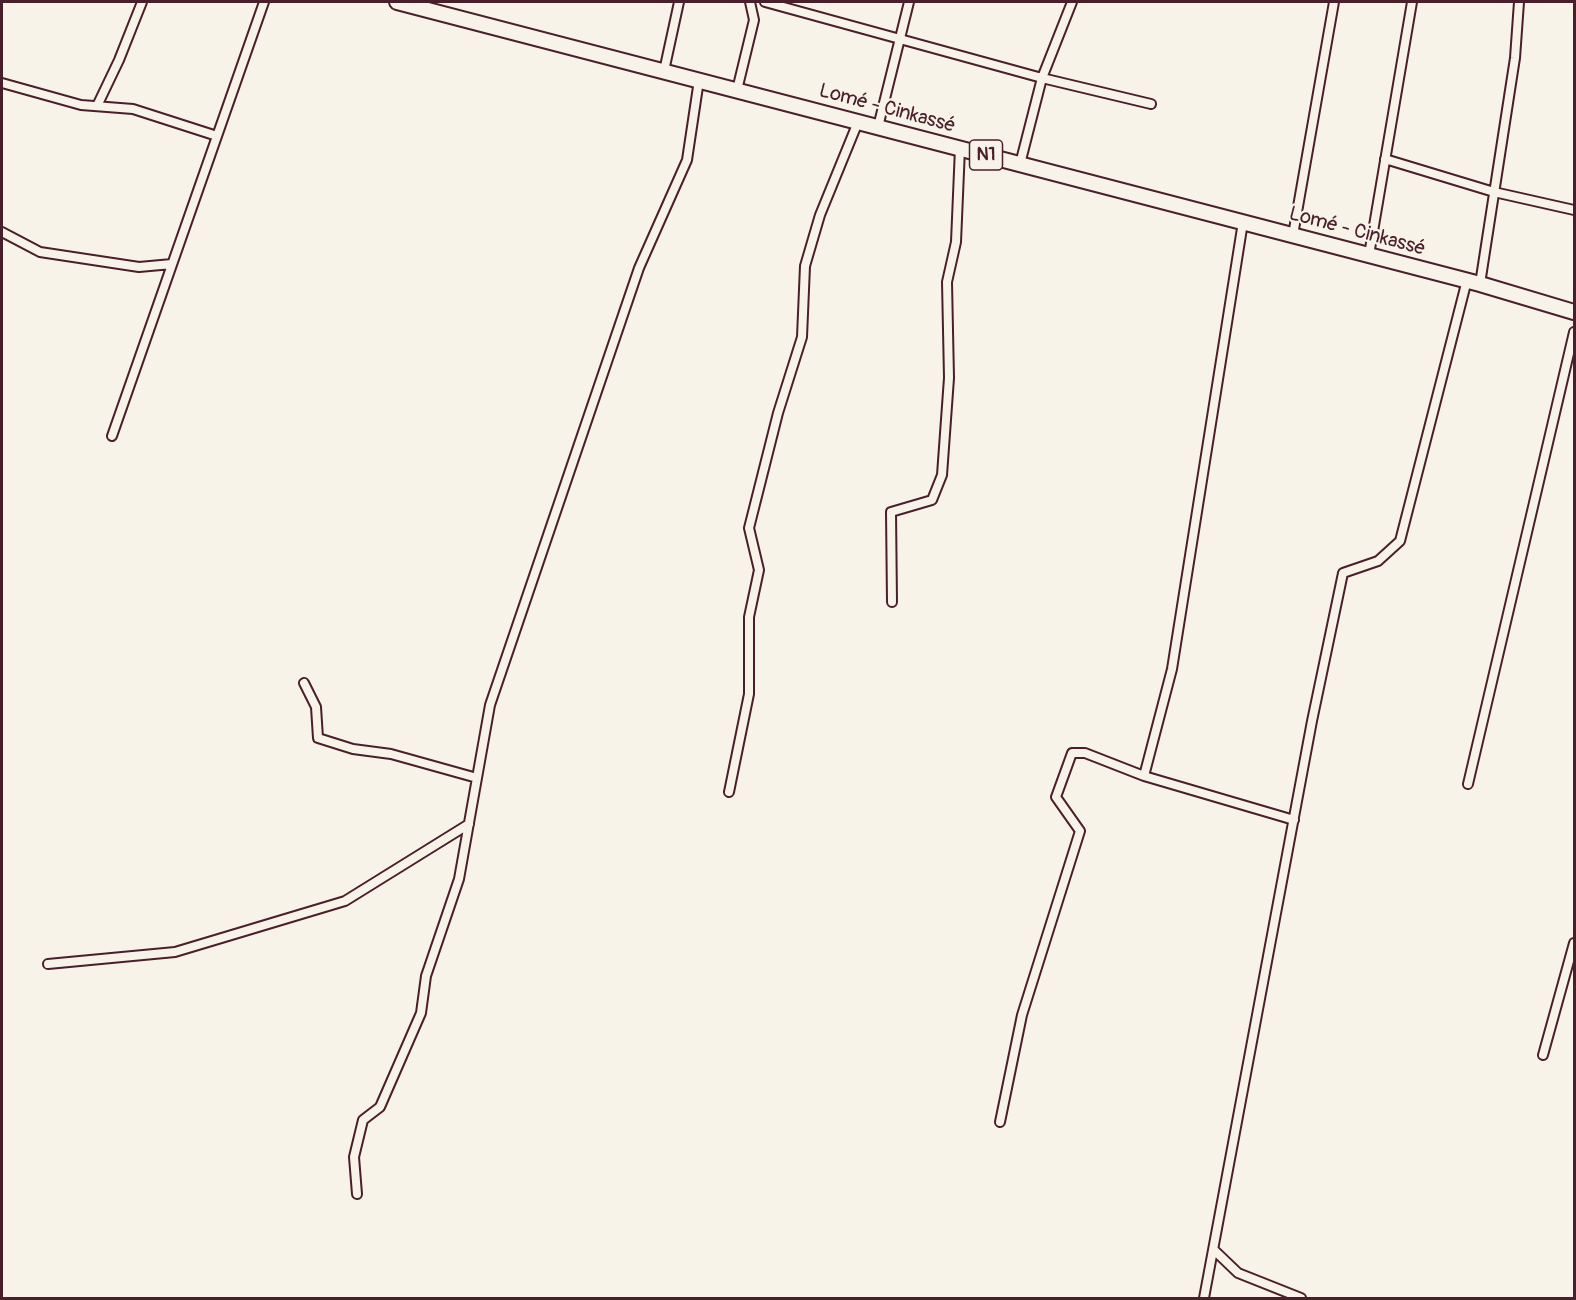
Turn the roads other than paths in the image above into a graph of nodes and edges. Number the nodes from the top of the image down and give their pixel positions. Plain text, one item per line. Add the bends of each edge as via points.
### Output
1 (142, 2) edge
2 (264, 2) edge
3 (397, 2) edge
4 (679, 2) edge
5 (748, 2) edge
6 (765, 2) edge
7 (909, 2) edge
8 (1072, 2) edge
9 (1334, 2) edge
10 (1412, 2) edge
11 (1519, 2) edge
12 (900, 37) junction
13 (664, 71) junction
14 (1042, 78) junction
15 (699, 80) junction
16 (2, 84) edge
17 (737, 90) junction
18 (1151, 104) dead end
19 (96, 106) junction
20 (858, 122) junction
21 (878, 127) junction
22 (217, 136) junction
23 (960, 148) junction
24 (1386, 159) junction
25 (1020, 164) junction
26 (1494, 192) junction
27 (1575, 210) edge
28 (1243, 222) junction
29 (2, 232) edge
30 (1293, 235) junction
31 (1369, 255) junction
32 (172, 264) junction
33 (1473, 282) junction
34 (1575, 312) edge
35 (1575, 332) edge
36 (112, 436) dead end
37 (892, 602) dead end
38 (304, 683) dead end
39 (1144, 776) junction
40 (477, 778) junction
41 (1468, 784) dead end
42 (729, 792) dead end
43 (1294, 820) junction
44 (469, 824) junction
45 (1575, 943) edge
46 (48, 964) dead end
47 (1543, 1054) dead end
48 (1000, 1122) dead end
49 (357, 1194) dead end
50 (1214, 1250) junction
51 (1204, 1299) edge
52 (1301, 1299) edge

1 - 19 street
2 - 22 street
3 - 13 highway, Lomé - Cinkassé / N1
4 - 13 street
5 - 17 street via 754,20
6 - 12 street
7 - 12 street
8 - 14 street
9 - 30 street
10 - 24 street
11 - 26 street via 1515,58
12 - 14 street
12 - 21 street
13 - 15 highway, Lomé - Cinkassé / N1
14 - 18 street
14 - 25 street
15 - 17 highway, Lomé - Cinkassé / N1
15 - 40 street via 687,160 639,268 497,683
16 - 19 street
17 - 20 highway, Lomé - Cinkassé / N1
19 - 22 street via 133,109
20 - 21 highway, Lomé - Cinkassé / N1
20 - 42 street via 820,215 805,266 802,337 749,528 759,570 749,617 748,694
21 - 23 highway, Lomé - Cinkassé / N1
22 - 32 street
23 - 25 highway, Lomé - Cinkassé / N1
23 - 37 street via 956,242 947,282 949,378 942,475 932,500 891,512
24 - 26 street
24 - 31 street
25 - 28 highway, Lomé - Cinkassé / N1
26 - 27 street
26 - 33 street
28 - 30 highway, Lomé - Cinkassé / N1
28 - 39 street via 1172,669
29 - 32 street via 40,252 139,267
30 - 31 highway, Lomé - Cinkassé / N1
31 - 33 highway, Lomé - Cinkassé / N1
32 - 36 street
33 - 34 highway, Lomé - Cinkassé / N1
33 - 43 street via 1400,541 1378,561 1343,573
35 - 41 street
38 - 40 street via 316,707 318,738
39 - 43 street
39 - 48 street via 1085,753 1072,753 1056,797 1080,831 1022,1015
40 - 44 street
43 - 50 street
44 - 46 street via 345,901 175,952
44 - 49 street via 459,879 426,976 421,1013 380,1107 363,1120 354,1157
45 - 47 street
50 - 51 street
50 - 52 street via 1238,1272

